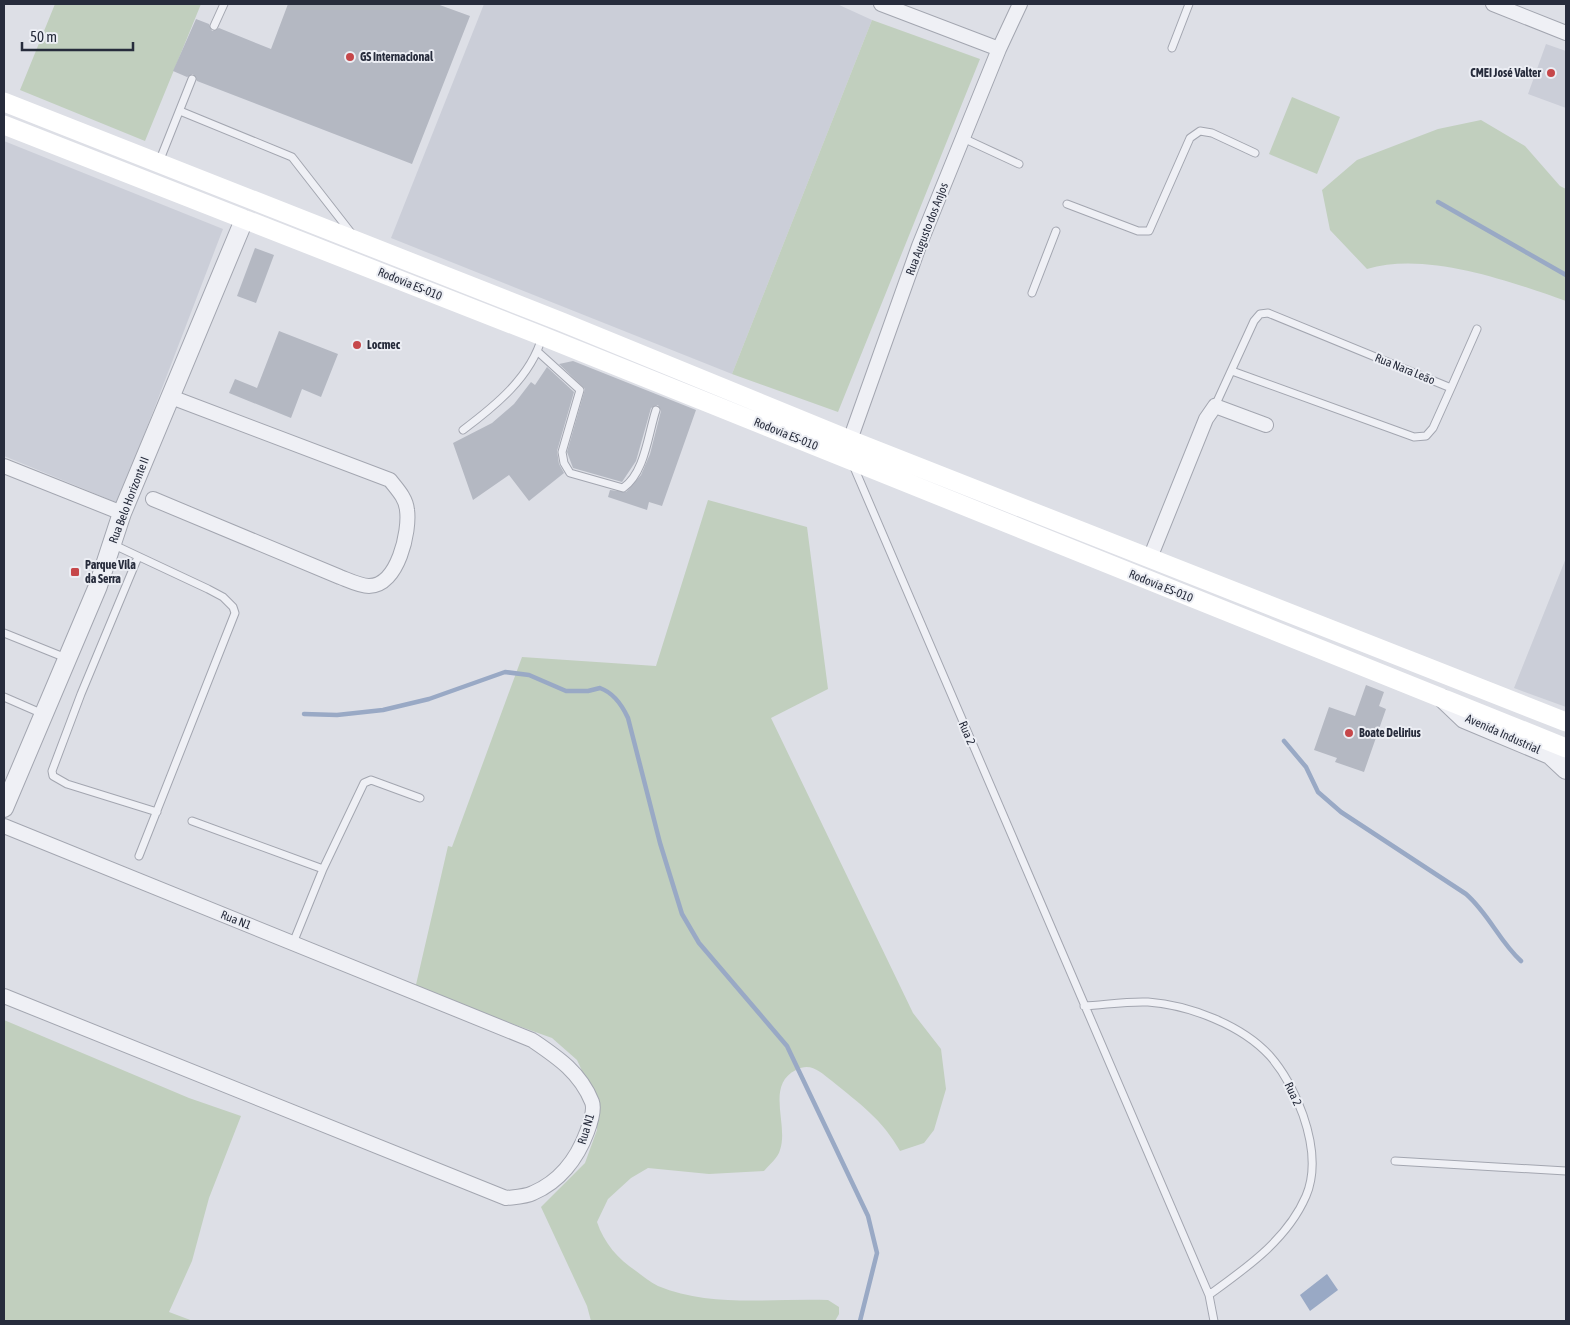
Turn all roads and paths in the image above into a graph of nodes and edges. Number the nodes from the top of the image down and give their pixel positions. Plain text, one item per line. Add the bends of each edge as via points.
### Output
1 (224, 4) edge
2 (881, 4) edge
3 (1020, 4) edge
4 (1189, 4) edge
5 (1502, 5) edge
6 (214, 26) dead end
7 (1566, 33) edge
8 (1172, 48) dead end
9 (999, 49) junction
10 (192, 79) dead end
11 (4, 102) edge
12 (180, 111) junction
13 (4, 125) edge
14 (963, 138) junction
15 (1255, 153) dead end
16 (158, 163) junction
17 (1019, 164) dead end
18 (1067, 204) dead end
19 (244, 220) junction
20 (1056, 231) dead end
21 (358, 242) junction
22 (1032, 293) dead end
23 (1477, 329) dead end
24 (540, 344) junction
25 (1232, 370) junction
26 (1451, 388) junction
27 (171, 396) junction
28 (1214, 406) junction
29 (656, 410) dead end
30 (1266, 425) dead end
31 (463, 430) dead end
32 (850, 440) junction
33 (851, 460) junction
34 (4, 466) edge
35 (153, 499) dead end
36 (122, 513) junction
37 (112, 544) junction
38 (138, 557) junction
39 (1150, 558) junction
40 (4, 633) edge
41 (67, 658) junction
42 (4, 697) edge
43 (1441, 697) junction
44 (44, 714) junction
45 (1566, 722) edge
46 (1566, 748) edge
47 (1566, 770) edge
48 (420, 798) dead end
49 (4, 808) edge
50 (157, 812) junction
51 (192, 821) dead end
52 (4, 826) edge
53 (139, 856) dead end
54 (323, 869) junction
55 (293, 943) junction
56 (4, 996) edge
57 (1084, 1006) junction
58 (1395, 1161) dead end
59 (1566, 1171) edge
60 (1209, 1295) junction
61 (1214, 1321) edge

1 - 6 lane
2 - 9 street
3 - 9 street, Rua Augusto dos Anjos
4 - 8 lane
5 - 7 street
9 - 14 street, Rua Augusto dos Anjos
10 - 12 lane
11 - 16 main road, Rodovia ES-010
12 - 16 lane
12 - 21 lane via 292,157
13 - 19 main road, Rodovia ES-010
14 - 17 lane
14 - 32 street, Rua Augusto dos Anjos via 919,246
15 - 18 lane via 1212,133 1200,131 1190,138 1149,231 1138,231
16 - 21 main road, Rodovia ES-010
19 - 24 main road, Rodovia ES-010
19 - 27 street, Rua Belo Horizonte II
20 - 22 lane
21 - 32 main road, Rodovia ES-010
23 - 26 lane
24 - 29 lane via 580,390 562,452 570,473 623,488 638,472
24 - 31 lane via 510,390
24 - 33 main road, Rodovia ES-010
25 - 26 lane, Rua Nara Leão via 1414,437 1426,436
25 - 26 lane, Rua Nara Leão via 1254,321 1260,314 1268,314
25 - 28 lane, Rua Nara Leão
27 - 35 street via 390,480 403,496 407,510 405,547 391,574 370,586 340,577
27 - 36 street, Rua Belo Horizonte II
28 - 30 street
28 - 39 street, Rua Nara Leão
32 - 33 street, Rua Augusto dos Anjos
32 - 39 main road, Rodovia ES-010
33 - 43 main road, Rodovia ES-010
33 - 57 lane, Rua 2
34 - 36 street
36 - 37 street, Rua Belo Horizonte II
37 - 38 lane
37 - 41 street, Rua Belo Horizonte II
38 - 50 lane via 223,598 233,607 234,613
38 - 50 lane via 52,771 53,776 67,784
39 - 45 main road, Rodovia ES-010
40 - 41 lane
41 - 44 street, Rua Belo Horizonte II
42 - 44 lane
43 - 46 main road, Rodovia ES-010
43 - 47 street, Avenida Industrial via 1464,719 1550,756
44 - 49 street, Rua Belo Horizonte II
48 - 54 lane via 367,781 346,817
50 - 53 lane
51 - 54 lane
52 - 55 street, Rua N1
54 - 55 lane
55 - 56 street, Rua N1 via 532,1040 566,1063 581,1081 593,1104 582,1146 558,1178 531,1194 506,1198
57 - 60 lane, Rua 2
57 - 60 lane, Rua 2 via 1147,1002 1194,1009 1236,1029 1269,1055 1293,1089 1308,1130 1313,1167 1306,1195 1295,1216 1262,1255
58 - 59 lane
60 - 61 lane, Rua 2

